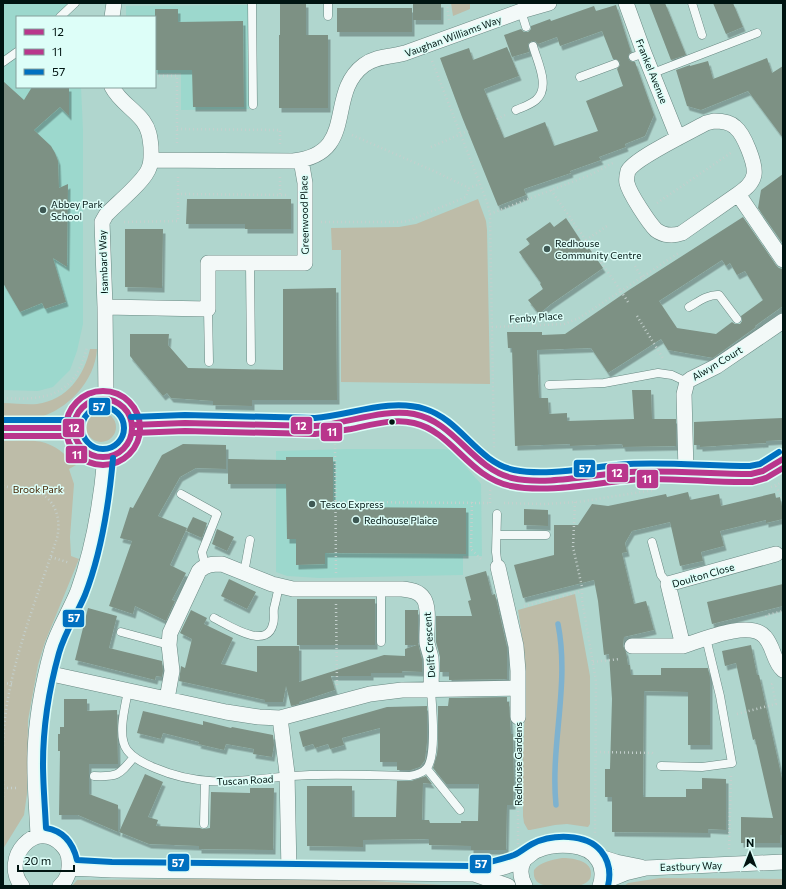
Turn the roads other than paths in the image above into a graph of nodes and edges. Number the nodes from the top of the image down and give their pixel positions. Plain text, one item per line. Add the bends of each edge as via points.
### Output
1 (75, 3) edge
2 (114, 3) edge
3 (252, 3) edge
4 (328, 3) edge
5 (549, 3) edge
6 (626, 3) edge
7 (692, 3) edge
8 (521, 11) junction
9 (61, 16) edge
10 (112, 16) edge
11 (328, 16) dead end
12 (526, 27) dead end
13 (757, 33) dead end
14 (702, 35) dead end
15 (532, 46) dead end
16 (16, 53) edge
17 (3, 62) edge
18 (615, 64) dead end
19 (653, 73) junction
20 (580, 77) dead end
21 (113, 88) edge
22 (253, 105) dead end
23 (516, 110) dead end
24 (678, 138) junction
25 (151, 160) junction
26 (301, 160) junction
27 (738, 194) junction
28 (783, 260) edge
29 (250, 263) junction
30 (105, 307) junction
31 (689, 307) dead end
32 (208, 309) junction
33 (737, 319) dead end
34 (783, 321) edge
35 (251, 361) dead end
36 (209, 362) dead end
37 (687, 382) junction
38 (549, 385) dead end
39 (106, 398) junction
40 (132, 426) junction
41 (3, 428) edge
42 (74, 428) junction
43 (105, 457) junction
44 (783, 459) edge
45 (686, 472) junction
46 (181, 494) dead end
47 (497, 514) dead end
48 (496, 535) junction
49 (546, 535) dead end
50 (250, 540) dead end
51 (652, 542) dead end
52 (776, 554) dead end
53 (205, 566) junction
54 (492, 566) joint
55 (244, 574) junction
56 (668, 584) junction
57 (279, 587) junction
58 (382, 589) junction
59 (214, 618) dead end
60 (121, 632) dead end
61 (706, 638) junction
62 (382, 642) dead end
63 (169, 645) junction
64 (632, 646) road end
65 (683, 646) junction
66 (783, 669) edge
67 (47, 673) junction
68 (518, 688) junction
69 (431, 690) junction
70 (128, 691) junction
71 (167, 699) junction
72 (518, 717) road end
73 (280, 718) junction
74 (134, 757) junction
75 (661, 766) road end
76 (427, 769) junction
77 (94, 776) dead end
78 (287, 777) junction
79 (205, 782) junction
80 (460, 810) dead end
81 (204, 824) dead end
82 (38, 836) junction
83 (594, 855) junction
84 (524, 860) junction
85 (783, 862) edge
86 (70, 868) junction
87 (646, 868) junction
88 (289, 872) junction
89 (473, 874) junction
90 (601, 885) edge
91 (22, 886) edge
92 (60, 886) edge
93 (508, 886) edge
94 (526, 886) edge

1 - 9 lane
2 - 10 street
3 - 22 lane
4 - 11 lane
5 - 8 street, Vaughan Williams Way
6 - 19 street, Frankel Avenue via 638,55
7 - 14 lane
8 - 12 lane
8 - 26 street, Vaughan Williams Way via 426,46 376,59 363,66 352,78 343,98 339,125 331,142 318,153
13 - 19 lane
15 - 23 lane via 542,77 542,91 529,105
16 - 17 lane
18 - 20 lane
19 - 24 street, Frankel Avenue
21 - 25 street, Isambard Way via 146,125
24 - 27 street via 714,121 735,127 752,157 754,170 751,183
24 - 27 street via 642,158 628,172 628,186 657,230 664,234 676,235
25 - 26 street, Vaughan Williams Way
25 - 30 street, Isambard Way via 150,168 144,177 102,222
26 - 29 street, Greenwood Place via 305,183 305,263
27 - 28 street
29 - 32 street, Greenwood Place via 208,263
29 - 35 lane
30 - 32 street
30 - 39 street, Isambard Way
31 - 33 lane via 714,294 719,295
32 - 36 lane, Greenwood Place
34 - 37 street, Alwyn Court via 750,338 717,366
37 - 38 lane via 672,375 658,373 604,383
37 - 45 street, Alwyn Court via 684,394
39 - 40 street via 124,407
39 - 42 street via 93,400 82,407 75,418
40 - 43 street via 131,438 125,448
40 - 45 street via 172,423 298,426 335,424 399,414 424,417 438,424 454,436 478,461 497,474 510,478 533,480 631,472
41 - 42 street
42 - 43 street via 76,440 84,451 94,456
43 - 67 street via 100,510 91,550 77,592 55,642
44 - 45 street via 763,471 751,474
46 - 53 lane via 216,514 202,552
47 - 48 lane, Redhouse Gardens
48 - 49 lane
48 - 54 lane, Redhouse Gardens
50 - 55 lane
51 - 56 lane via 661,575
52 - 56 street, Doulton Close
53 - 55 street, Delft Crescent via 222,564
53 - 63 street via 195,578 174,623
54 - 68 street, Redhouse Gardens via 508,610 516,646
55 - 57 street, Delft Crescent
56 - 65 street, Doulton Close
57 - 58 street, Delft Crescent
57 - 59 lane via 274,623 267,634 248,635
58 - 62 lane
58 - 69 street, Delft Crescent via 412,590 420,594 424,600 427,642 431,657
60 - 63 lane
61 - 65 street
61 - 66 street via 738,630 760,632 768,641
61 - 75 lane via 732,763 702,767
63 - 71 street via 172,672
64 - 65 street
67 - 70 street
67 - 82 street via 35,742
68 - 69 street
68 - 72 street, Redhouse Gardens
69 - 73 street via 370,694
69 - 76 lane via 432,757
70 - 71 street
70 - 74 lane via 123,738 127,750
71 - 73 street via 226,712
73 - 78 street, Tuscan Road
74 - 77 lane via 117,774 108,777
74 - 79 lane, Tuscan Road via 164,772
76 - 78 lane, Tuscan Road via 410,776
76 - 80 lane
78 - 79 lane, Tuscan Road
78 - 88 street, Tuscan Road
79 - 81 lane
82 - 86 street via 50,837 59,842 66,849
82 - 91 street via 23,842 16,849 13,858 12,868
83 - 84 street, Eastbury Way via 583,849 562,846 539,849
83 - 87 street, Eastbury Way
83 - 90 street via 601,866
84 - 89 street, Eastbury Way
84 - 94 street via 521,875
85 - 87 street, Eastbury Way
86 - 88 street
86 - 92 street
87 - 90 street, Eastbury Way via 625,873
88 - 89 street
89 - 93 street

